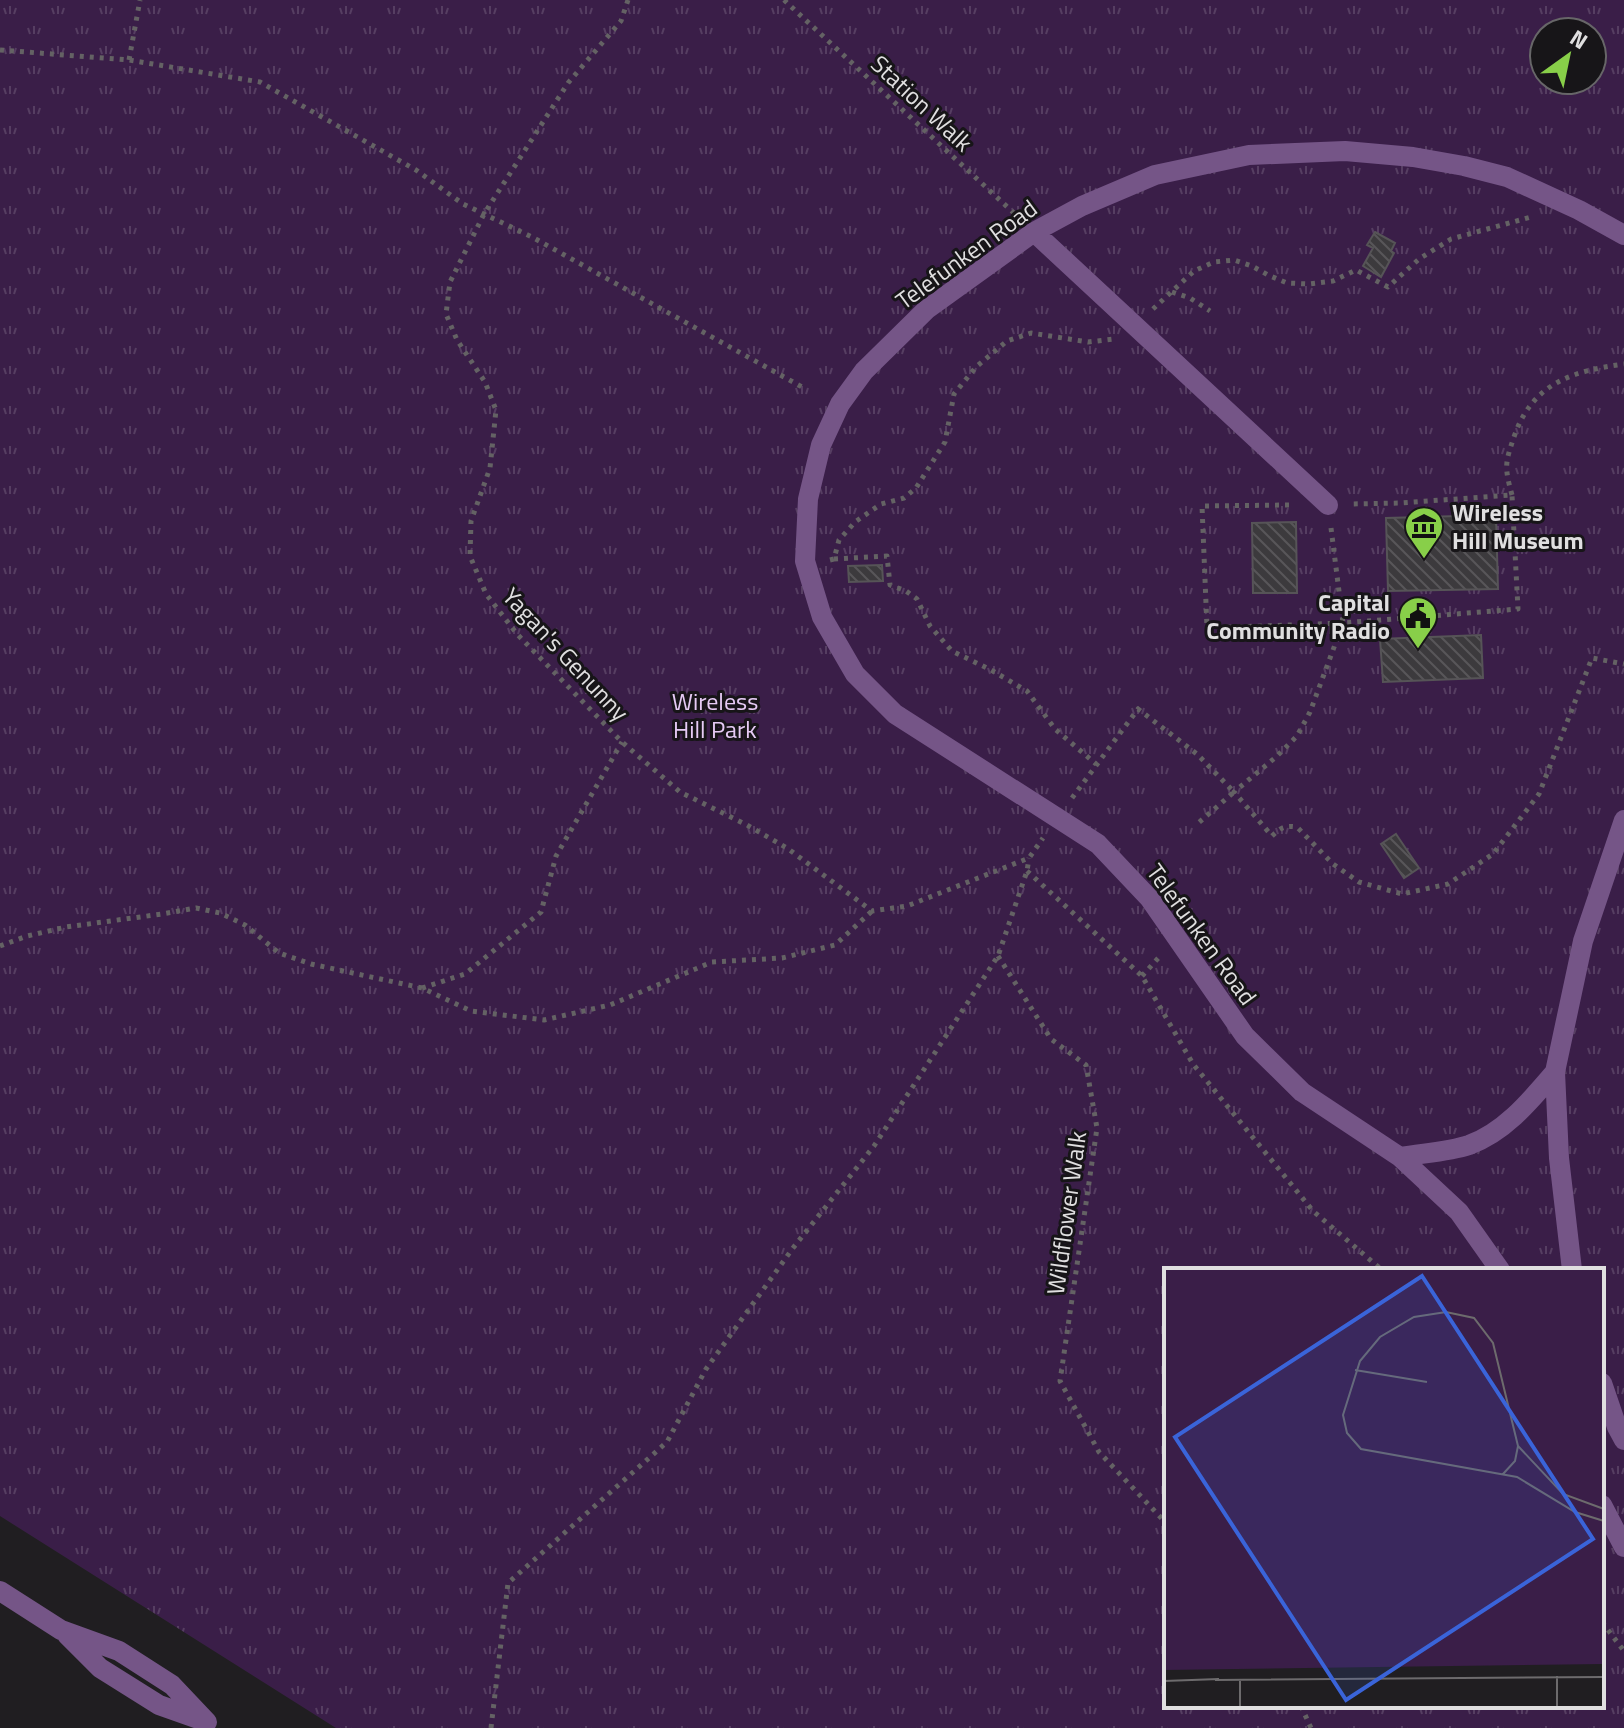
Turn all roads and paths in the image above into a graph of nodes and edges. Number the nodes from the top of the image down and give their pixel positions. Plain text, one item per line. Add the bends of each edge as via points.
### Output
1 (140, 0) edge
2 (628, 0) edge
3 (784, 0) edge
4 (0, 50) edge
5 (129, 60) junction
6 (484, 214) junction
7 (1034, 232) junction
8 (1624, 235) edge
9 (1172, 292) dead end
10 (1210, 311) dead end
11 (1624, 364) edge
12 (802, 387) dead end
13 (1512, 495) junction
14 (1328, 505) junction
15 (834, 559) dead end
16 (1343, 623) junction
17 (1624, 664) edge
18 (622, 742) junction
19 (1096, 764) junction
20 (1234, 792) junction
21 (1057, 818) junction
22 (1624, 820) edge
23 (1196, 825) dead end
24 (1029, 858) junction
25 (1027, 871) junction
26 (872, 911) junction
27 (0, 946) edge
28 (998, 956) junction
29 (422, 988) junction
30 (1555, 1072) junction
31 (1400, 1157) junction
32 (1380, 1268) edge
33 (1499, 1268) edge
34 (1572, 1268) edge
35 (1604, 1389) edge
36 (1624, 1440) edge
37 (1604, 1509) edge
38 (1164, 1521) edge
39 (1624, 1547) edge
40 (0, 1591) edge
41 (1604, 1625) edge
42 (1624, 1651) edge
43 (1302, 1708) edge
44 (212, 1725) edge
45 (491, 1728) edge
46 (1311, 1728) edge

1 - 5 path
2 - 6 path, Yagan's Genunny via 621,21 568,83
3 - 7 path, Station Walk
4 - 5 path
5 - 6 path via 260,82
6 - 12 path
6 - 18 path, Yagan's Genunny via 450,282 446,314 496,410 490,468 471,521 470,556 486,594 517,634
7 - 8 street, Telefunken Road via 1155,175 1249,155 1345,151 1413,157 1507,177
7 - 14 street
7 - 21 street, Telefunken Road via 926,310 864,371 840,404 821,445 808,499 805,561 822,617 855,674 895,714
9 - 10 path
11 - 13 path via 1580,372 1537,398 1519,423 1506,462
13 - 14 path
13 - 16 path via 1518,609
14 - 16 path
14 - 16 path via 1202,506 1207,628
15 - 19 path via 887,556 890,585 917,599 930,626 952,651 1027,691 1055,729
16 - 20 path via 1297,736
17 - 20 path via 1592,658 1539,794 1493,854 1448,884 1402,894 1359,882 1297,827 1285,826 1272,836
18 - 26 path, Yagan's Genunny via 680,792 787,848
18 - 29 path via 556,856 541,912 465,974
19 - 20 path via 1138,709 1197,754
19 - 21 path
20 - 23 path
21 - 24 path
21 - 31 street, Telefunken Road via 1098,844 1150,899 1245,1036 1302,1092
22 - 30 street via 1583,941
24 - 25 path
24 - 26 path via 907,906
25 - 28 path
25 - 32 path via 1142,976 1193,1064 1313,1211
26 - 29 path via 835,945 782,958 712,962 610,1005 544,1020 471,1011
27 - 29 path via 66,927 196,908 245,925 279,953
28 - 38 path, Wildflower Walk via 1051,1039 1086,1065 1097,1128 1060,1381 1099,1452
28 - 45 path via 874,1146 706,1369 667,1442 508,1583
30 - 31 street via 1498,1130 1468,1145
30 - 34 street
31 - 33 street, Telefunken Road via 1459,1212
35 - 36 street
37 - 39 street
40 - 44 street via 61,1630 119,1651 172,1685
41 - 42 path
43 - 46 path

